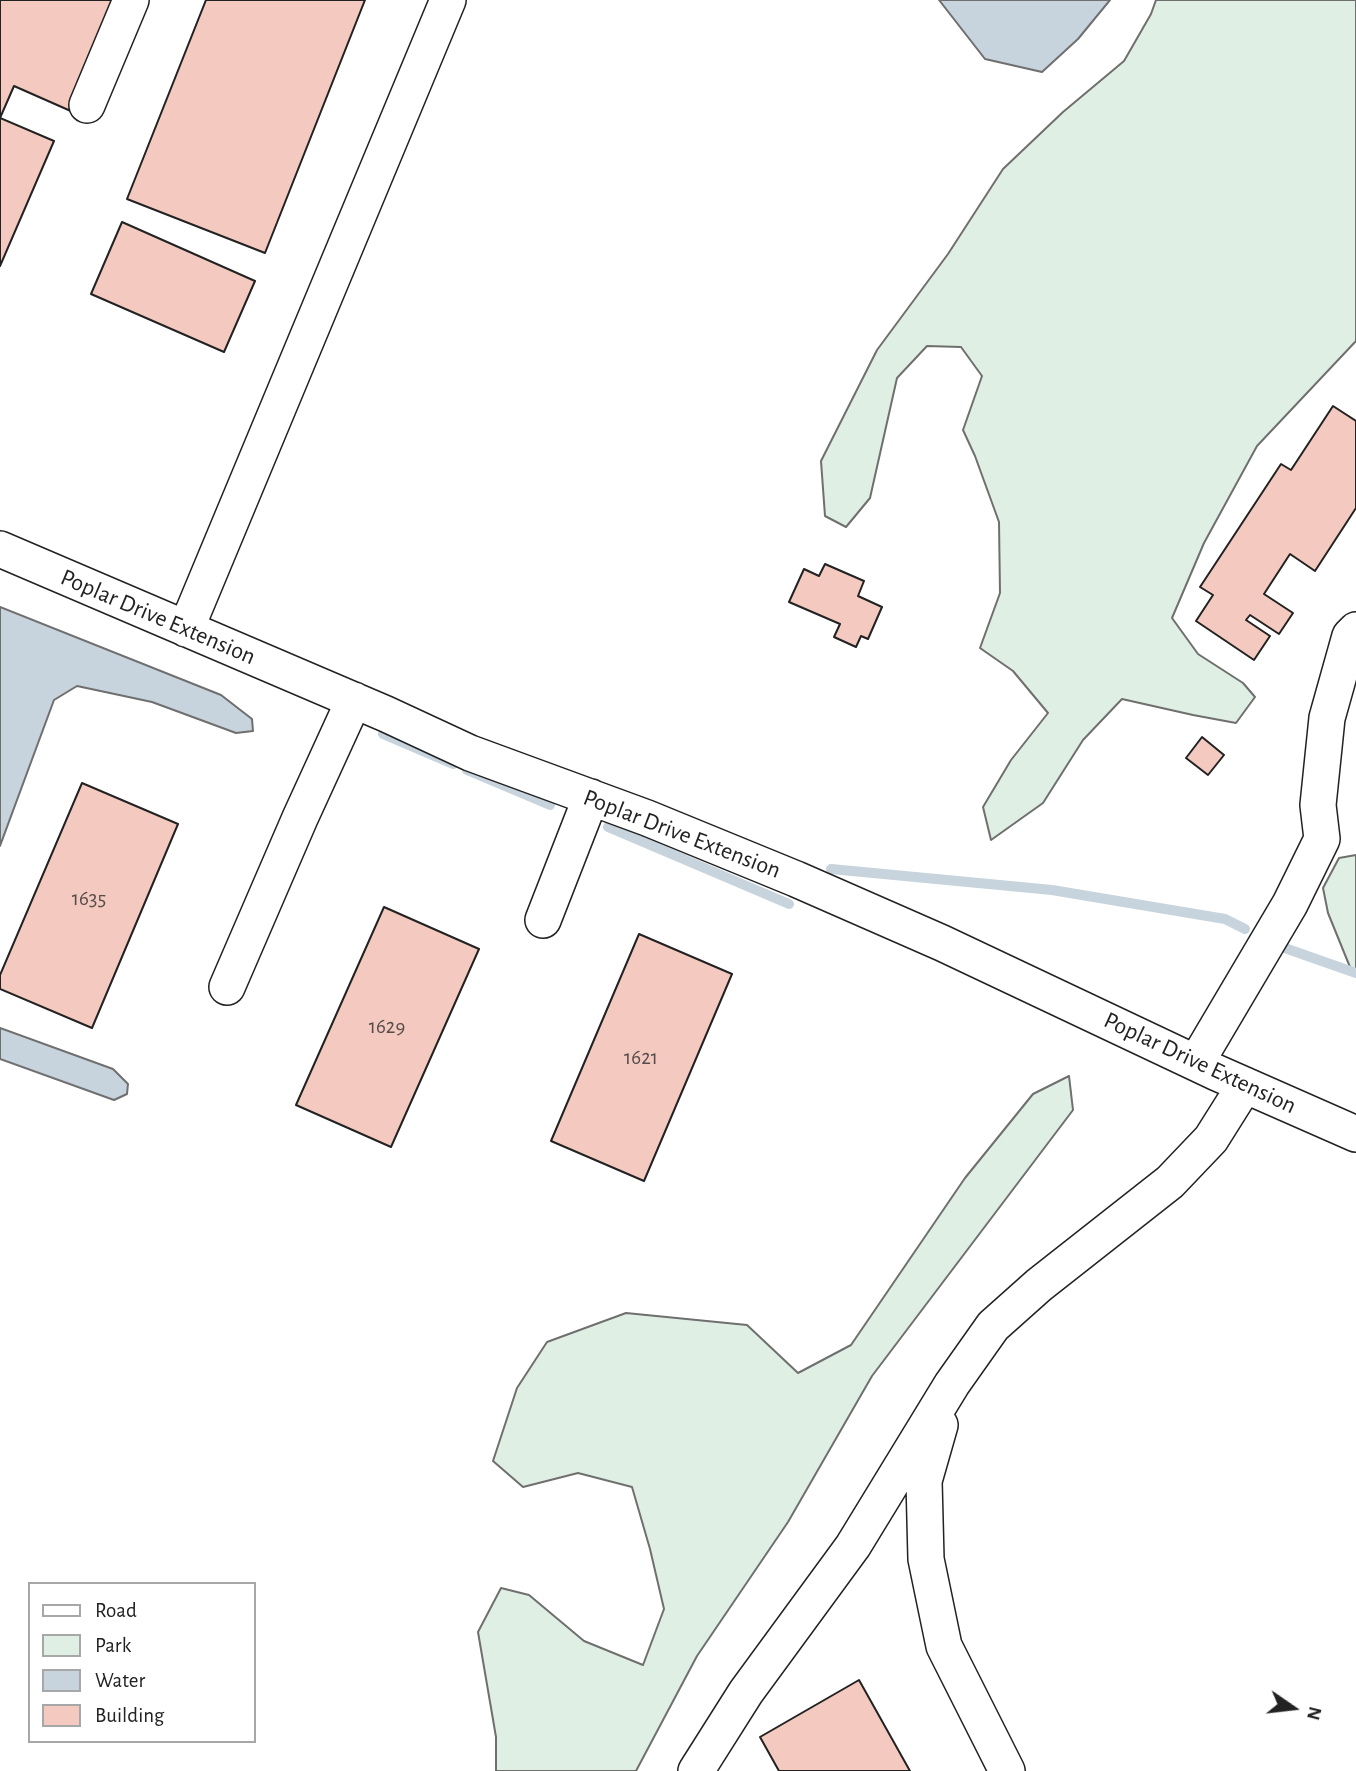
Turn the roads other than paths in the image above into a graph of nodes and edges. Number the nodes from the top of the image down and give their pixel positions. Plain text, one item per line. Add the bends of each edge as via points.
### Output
1 (131, 0) edge
2 (448, 0) edge
3 (87, 105) dead end
4 (0, 550) edge
5 (186, 629) junction
6 (1356, 630) edge
7 (354, 700) junction
8 (591, 797) junction
9 (543, 920) dead end
10 (227, 987) dead end
11 (1196, 1063) junction
12 (1245, 1085) junction
13 (1356, 1134) edge
14 (952, 1384) junction
15 (696, 1771) edge
16 (1007, 1771) edge

1 - 3 street
2 - 5 street
4 - 5 street, Poplar Drive Extension
5 - 7 street, Poplar Drive Extension
6 - 11 street via 1350,636 1327,718 1318,805 1322,839 1290,904
7 - 8 street, Poplar Drive Extension via 470,753
7 - 10 street
8 - 9 street
8 - 11 street, Poplar Drive Extension via 796,878
11 - 12 street, Poplar Drive Extension
12 - 13 street, Poplar Drive Extension
12 - 14 street via 1211,1139 1170,1182 993,1326
14 - 15 street via 853,1546 746,1692
14 - 16 street via 925,1481 926,1559 944,1646

